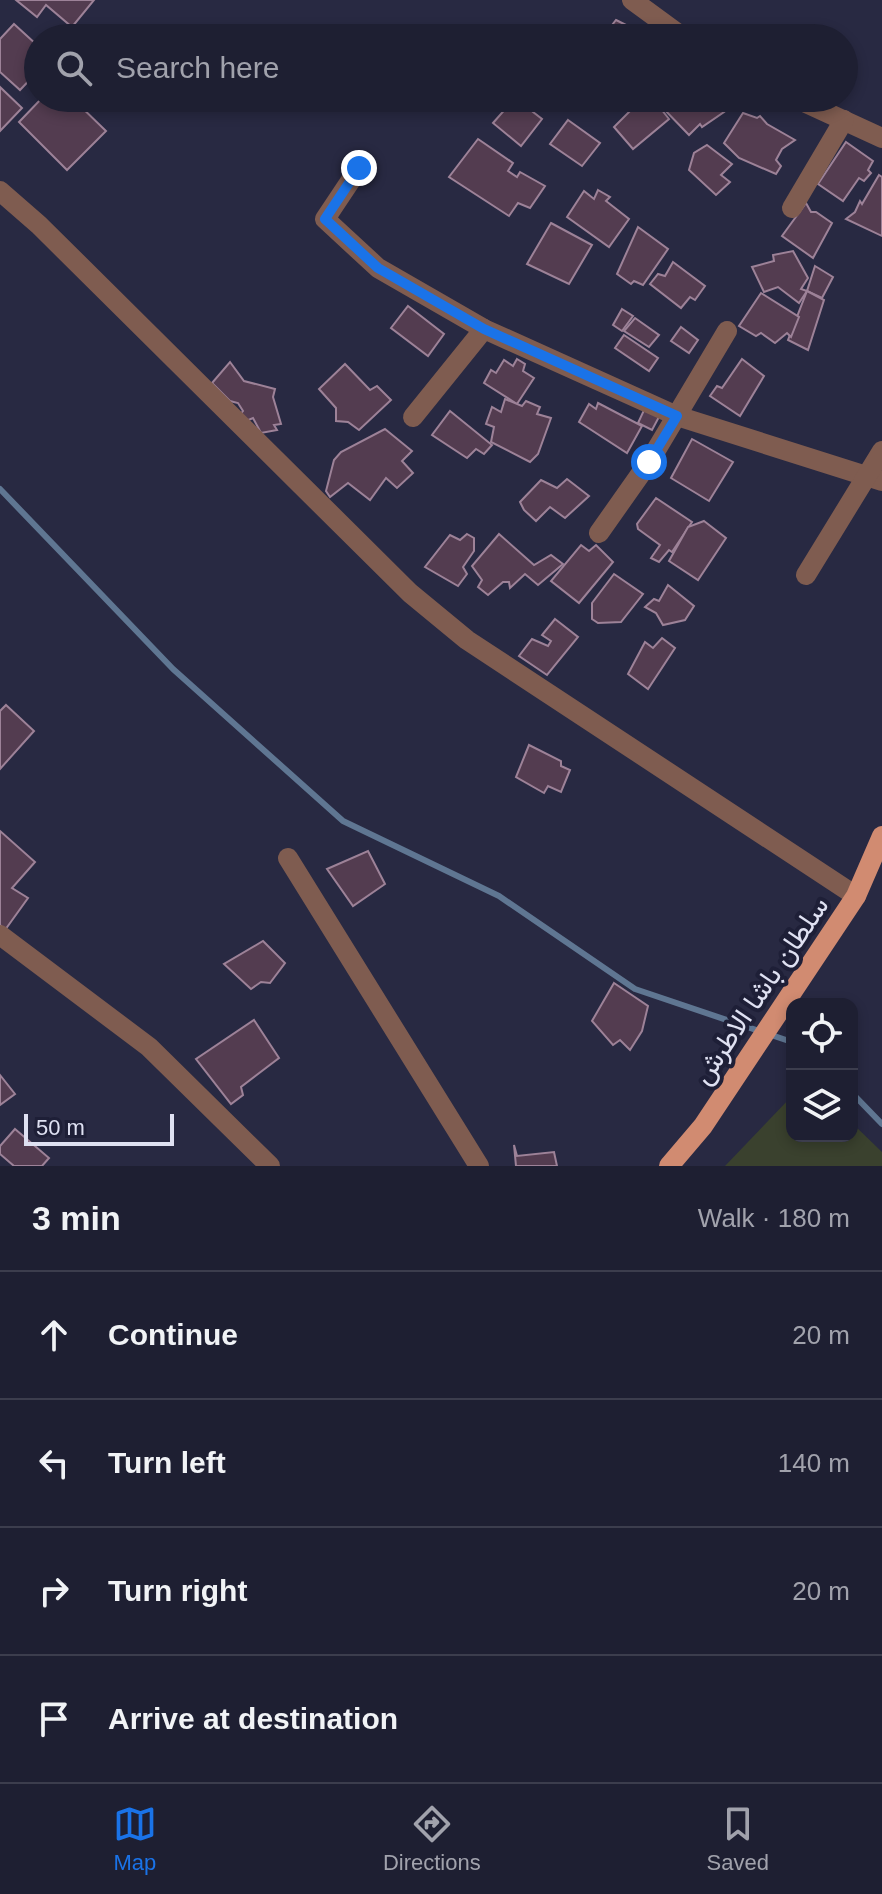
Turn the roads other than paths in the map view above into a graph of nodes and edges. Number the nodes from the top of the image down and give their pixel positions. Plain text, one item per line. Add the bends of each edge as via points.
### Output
1 (632, 0) edge
2 (665, 24) edge
3 (826, 112) edge
4 (844, 120) junction
5 (882, 138) edge
6 (359, 168) dead end
7 (0, 191) edge
8 (792, 208) dead end
9 (484, 329) junction
10 (727, 331) dead end
11 (677, 416) junction
12 (413, 417) dead end
13 (882, 451) edge
14 (875, 479) edge
15 (599, 533) dead end
16 (806, 575) dead end
17 (882, 836) edge
18 (288, 858) dead end
19 (856, 896) junction
20 (0, 935) edge
21 (270, 1166) edge
22 (479, 1166) edge
23 (669, 1166) edge

1 - 2 street
3 - 4 street
4 - 5 street
4 - 8 street
6 - 9 street via 325,219 378,268
7 - 19 street via 410,593 467,640
9 - 11 street
9 - 12 street
10 - 11 street
11 - 14 street
11 - 15 street
13 - 14 street
14 - 16 street
17 - 19 main road, سلطان باشا الاطرش
18 - 22 street
19 - 23 main road, سلطان باشا الاطرش via 703,1126
20 - 21 street via 149,1047

